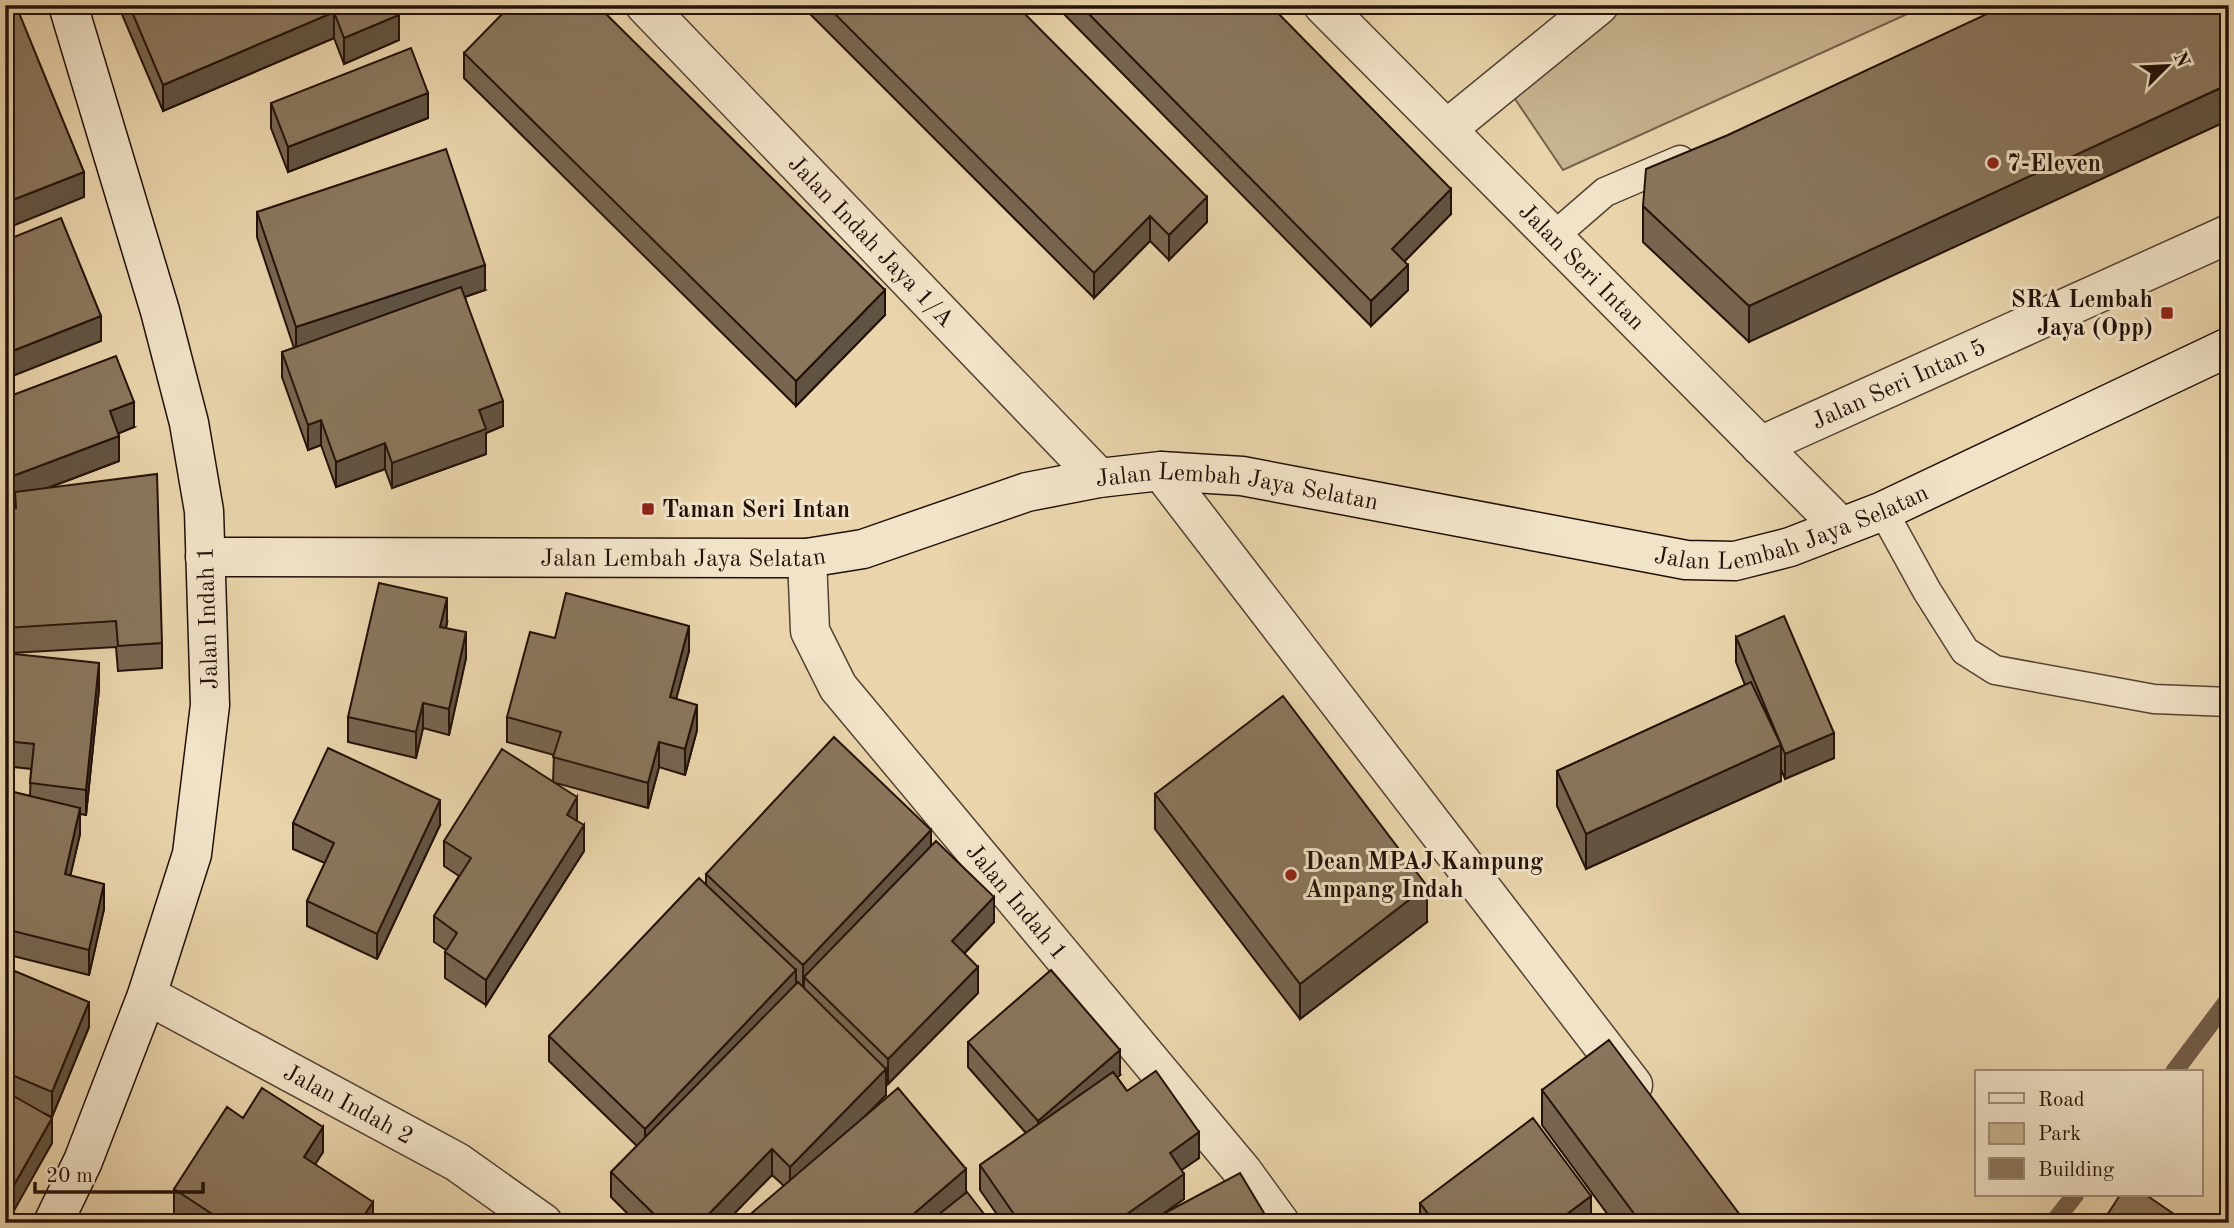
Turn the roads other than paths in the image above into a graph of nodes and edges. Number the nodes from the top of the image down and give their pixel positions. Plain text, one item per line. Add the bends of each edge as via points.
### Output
1 (68, 5) edge
2 (645, 5) edge
3 (1323, 5) edge
4 (1600, 5) edge
5 (1447, 129) junction
6 (1706, 148) edge
7 (2229, 234) edge
8 (1553, 237) junction
9 (2229, 346) edge
10 (1760, 446) junction
11 (1161, 471) junction
12 (1099, 478) junction
13 (1883, 511) junction
14 (1841, 527) junction
15 (205, 557) junction
16 (807, 558) junction
17 (2229, 702) edge
18 (147, 995) junction
19 (1654, 1112) edge
20 (53, 1223) edge
21 (543, 1223) edge
22 (1280, 1223) edge

1 - 15 street, Jalan Indah 1 via 189,423 204,511
2 - 12 street, Jalan Indah Jaya 1/A
3 - 5 street, Jalan Seri Intan
4 - 5 street
5 - 8 street, Jalan Seri Intan
6 - 8 lane via 1605,192
7 - 10 street, Jalan Seri Intan 5
8 - 10 street, Jalan Seri Intan
9 - 13 street, Jalan Lembah Jaya Selatan
10 - 14 street, Jalan Seri Intan
11 - 12 street, Jalan Lembah Jaya Selatan
11 - 14 street, Jalan Lembah Jaya Selatan via 1242,476 1686,561 1735,561
11 - 19 street
12 - 16 street, Jalan Lembah Jaya Selatan via 1027,492 863,549
13 - 14 street, Jalan Lembah Jaya Selatan
13 - 17 lane via 1965,651 1995,670 2154,699
15 - 16 street, Jalan Lembah Jaya Selatan
15 - 18 street, Jalan Indah 1 via 210,705 192,854
16 - 22 street, Jalan Indah 1 via 810,631 838,687 1243,1172
18 - 20 street, Jalan Indah 1 via 83,1161
18 - 21 street, Jalan Indah 2 via 457,1162

